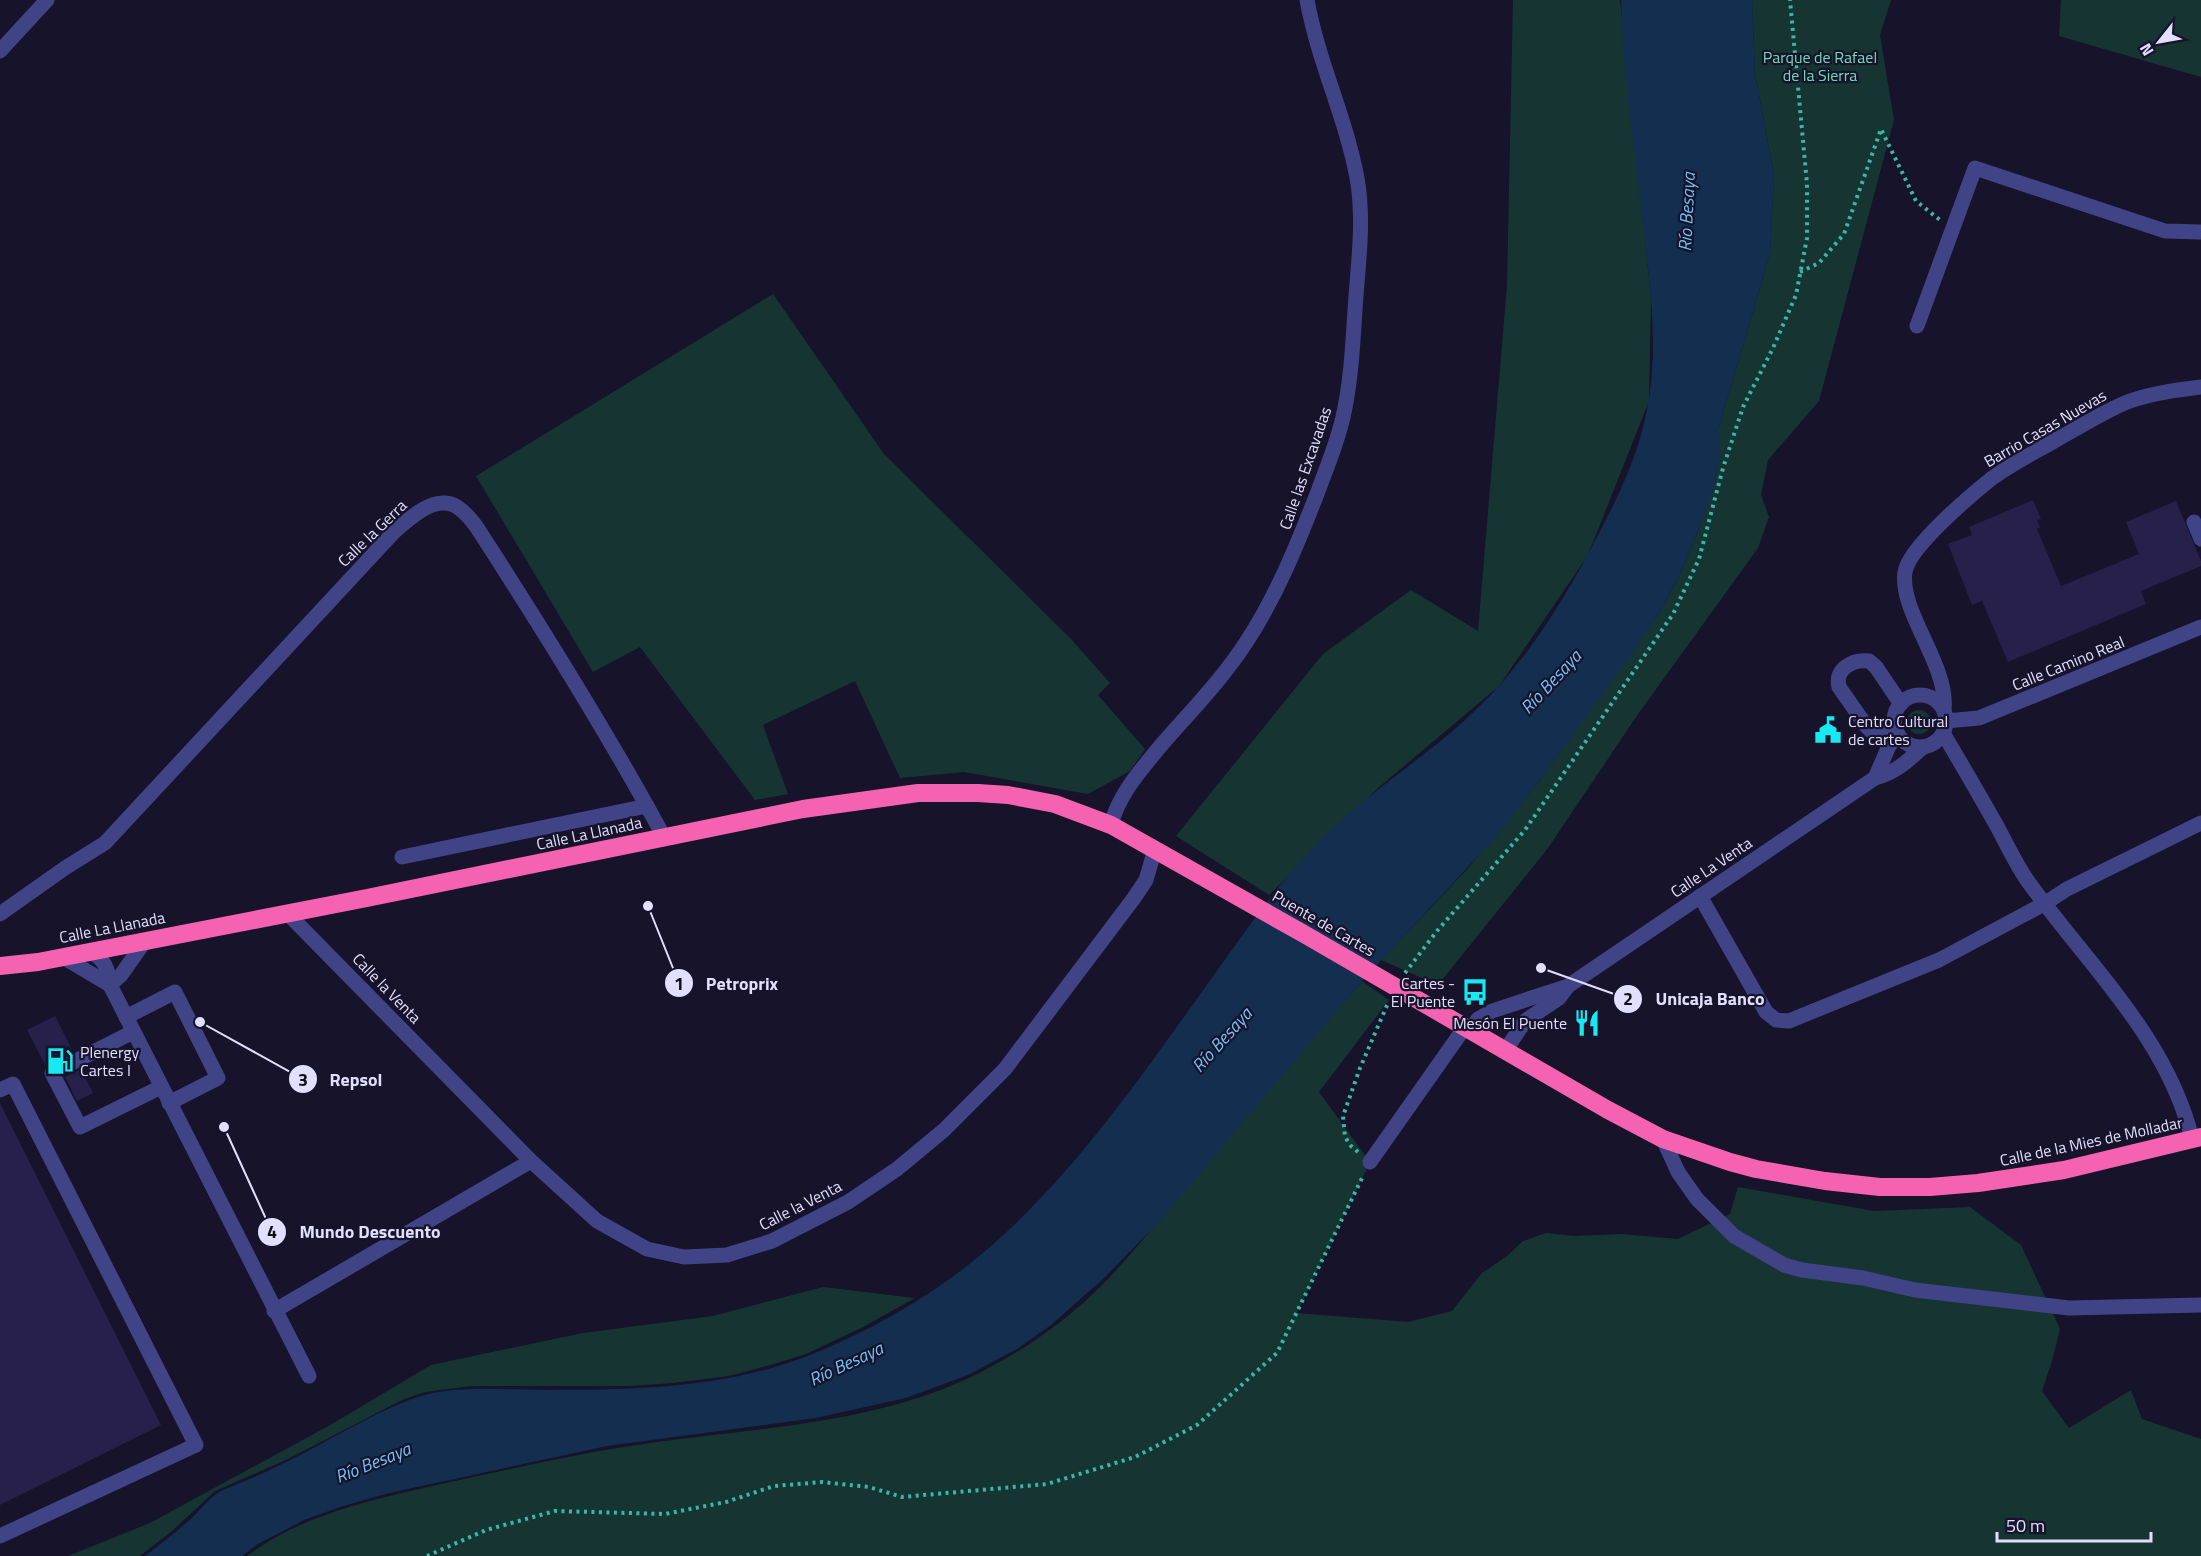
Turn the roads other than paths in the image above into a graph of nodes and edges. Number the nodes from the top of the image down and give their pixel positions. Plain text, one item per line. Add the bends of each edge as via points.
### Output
1 (47, 0) edge
2 (1307, 0) edge
3 (0, 51) edge
4 (2201, 232) edge
5 (1917, 326) dead end
6 (2201, 387) edge
7 (2194, 522) dead end
8 (2201, 539) edge
9 (2201, 627) edge
10 (1937, 670) junction
11 (1924, 696) junction
12 (1901, 704) junction
13 (1944, 722) junction
14 (1896, 730) junction
15 (1923, 747) junction
16 (1875, 777) junction
17 (647, 807) junction
18 (2201, 823) edge
19 (1110, 825) junction
20 (664, 837) junction
21 (1155, 849) junction
22 (402, 857) dead end
23 (1176, 862) joint
24 (1700, 896) junction
25 (2044, 904) junction
26 (0, 914) edge
27 (288, 914) junction
28 (145, 941) junction
29 (90, 952) junction
30 (63, 957) junction
31 (0, 966) edge
32 (110, 985) junction
33 (1568, 986) junction
34 (126, 1017) junction
35 (1463, 1025) junction
36 (133, 1032) junction
37 (1505, 1052) junction
38 (161, 1087) junction
39 (0, 1090) edge
40 (169, 1103) junction
41 (2196, 1138) edge
42 (1663, 1139) junction
43 (531, 1161) junction
44 (1370, 1162) road end
45 (2201, 1305) edge
46 (274, 1311) junction
47 (309, 1376) dead end
48 (0, 1536) edge

1 - 3 street
2 - 19 street, Calle las Excavadas via 1355,169 1360,203 1359,256 1343,419 1299,540 1263,615 1245,644 1142,768
4 - 5 street via 2165,231 1975,168
6 - 10 street, Barrio Casas Nuevas via 2130,401 2046,446 1992,479 1922,544 1906,568 1906,588
7 - 8 street
9 - 13 street, Calle Camino Real via 1979,718
10 - 11 street
10 - 13 street, Barrio Casas Nuevas via 1945,699
11 - 12 street
11 - 13 street via 1934,699
12 - 14 street via 1895,717
12 - 14 street via 1869,661 1855,661 1842,671 1838,685 1867,728 1872,732
13 - 15 street via 1936,741
13 - 25 street via 1966,772
14 - 15 street via 1906,742
14 - 16 street
15 - 16 street, Calle La Venta via 1889,774
16 - 24 street, Calle La Venta
17 - 20 street, Calle la Gerra
17 - 22 street
17 - 26 street, Calle la Gerra via 571,674 476,526 452,504 438,504 425,508 394,532 105,843
18 - 25 street
19 - 20 highway, Calle La Llanada via 1031,798 949,792 803,809
19 - 21 highway, Calle La Llanada
20 - 27 highway, Calle La Llanada
21 - 23 highway, Calle La Llanada
21 - 43 street, Calle la Venta via 1146,880 1005,1069 944,1130 897,1169 848,1202 772,1241 727,1255 684,1257 647,1249 597,1221
23 - 35 highway, Puente de Cartes
24 - 25 street via 1761,1004 1772,1018 1783,1021 1939,960
24 - 33 street, Calle La Venta
25 - 41 street via 2142,1029 2175,1088
27 - 28 highway, Calle La Llanada
27 - 43 street, Calle la Venta
28 - 29 highway, Calle La Llanada
28 - 32 street
29 - 30 highway, Calle La Llanada
29 - 32 street via 104,962
30 - 31 highway, Calle La Llanada
30 - 32 street
32 - 34 street
33 - 35 street, Calle La Venta via 1492,1011
33 - 37 street, Calle La Venta via 1559,998 1525,1021
34 - 36 street
34 - 40 street via 175,992 218,1078
35 - 37 highway, Calle de la Mies de Molladar
35 - 44 street, Calle La Venta
36 - 38 street
36 - 38 street via 52,1073 80,1127
37 - 42 highway, Calle de la Mies de Molladar
38 - 40 street
39 - 48 street via 13,1084 196,1445
40 - 46 street
41 - 42 highway, Calle de la Mies de Molladar via 2064,1170 1963,1185 1899,1187 1825,1181 1755,1169
42 - 45 street via 1678,1172 1697,1199 1734,1236 1784,1265 1915,1290 2069,1308
43 - 46 street
46 - 47 street

